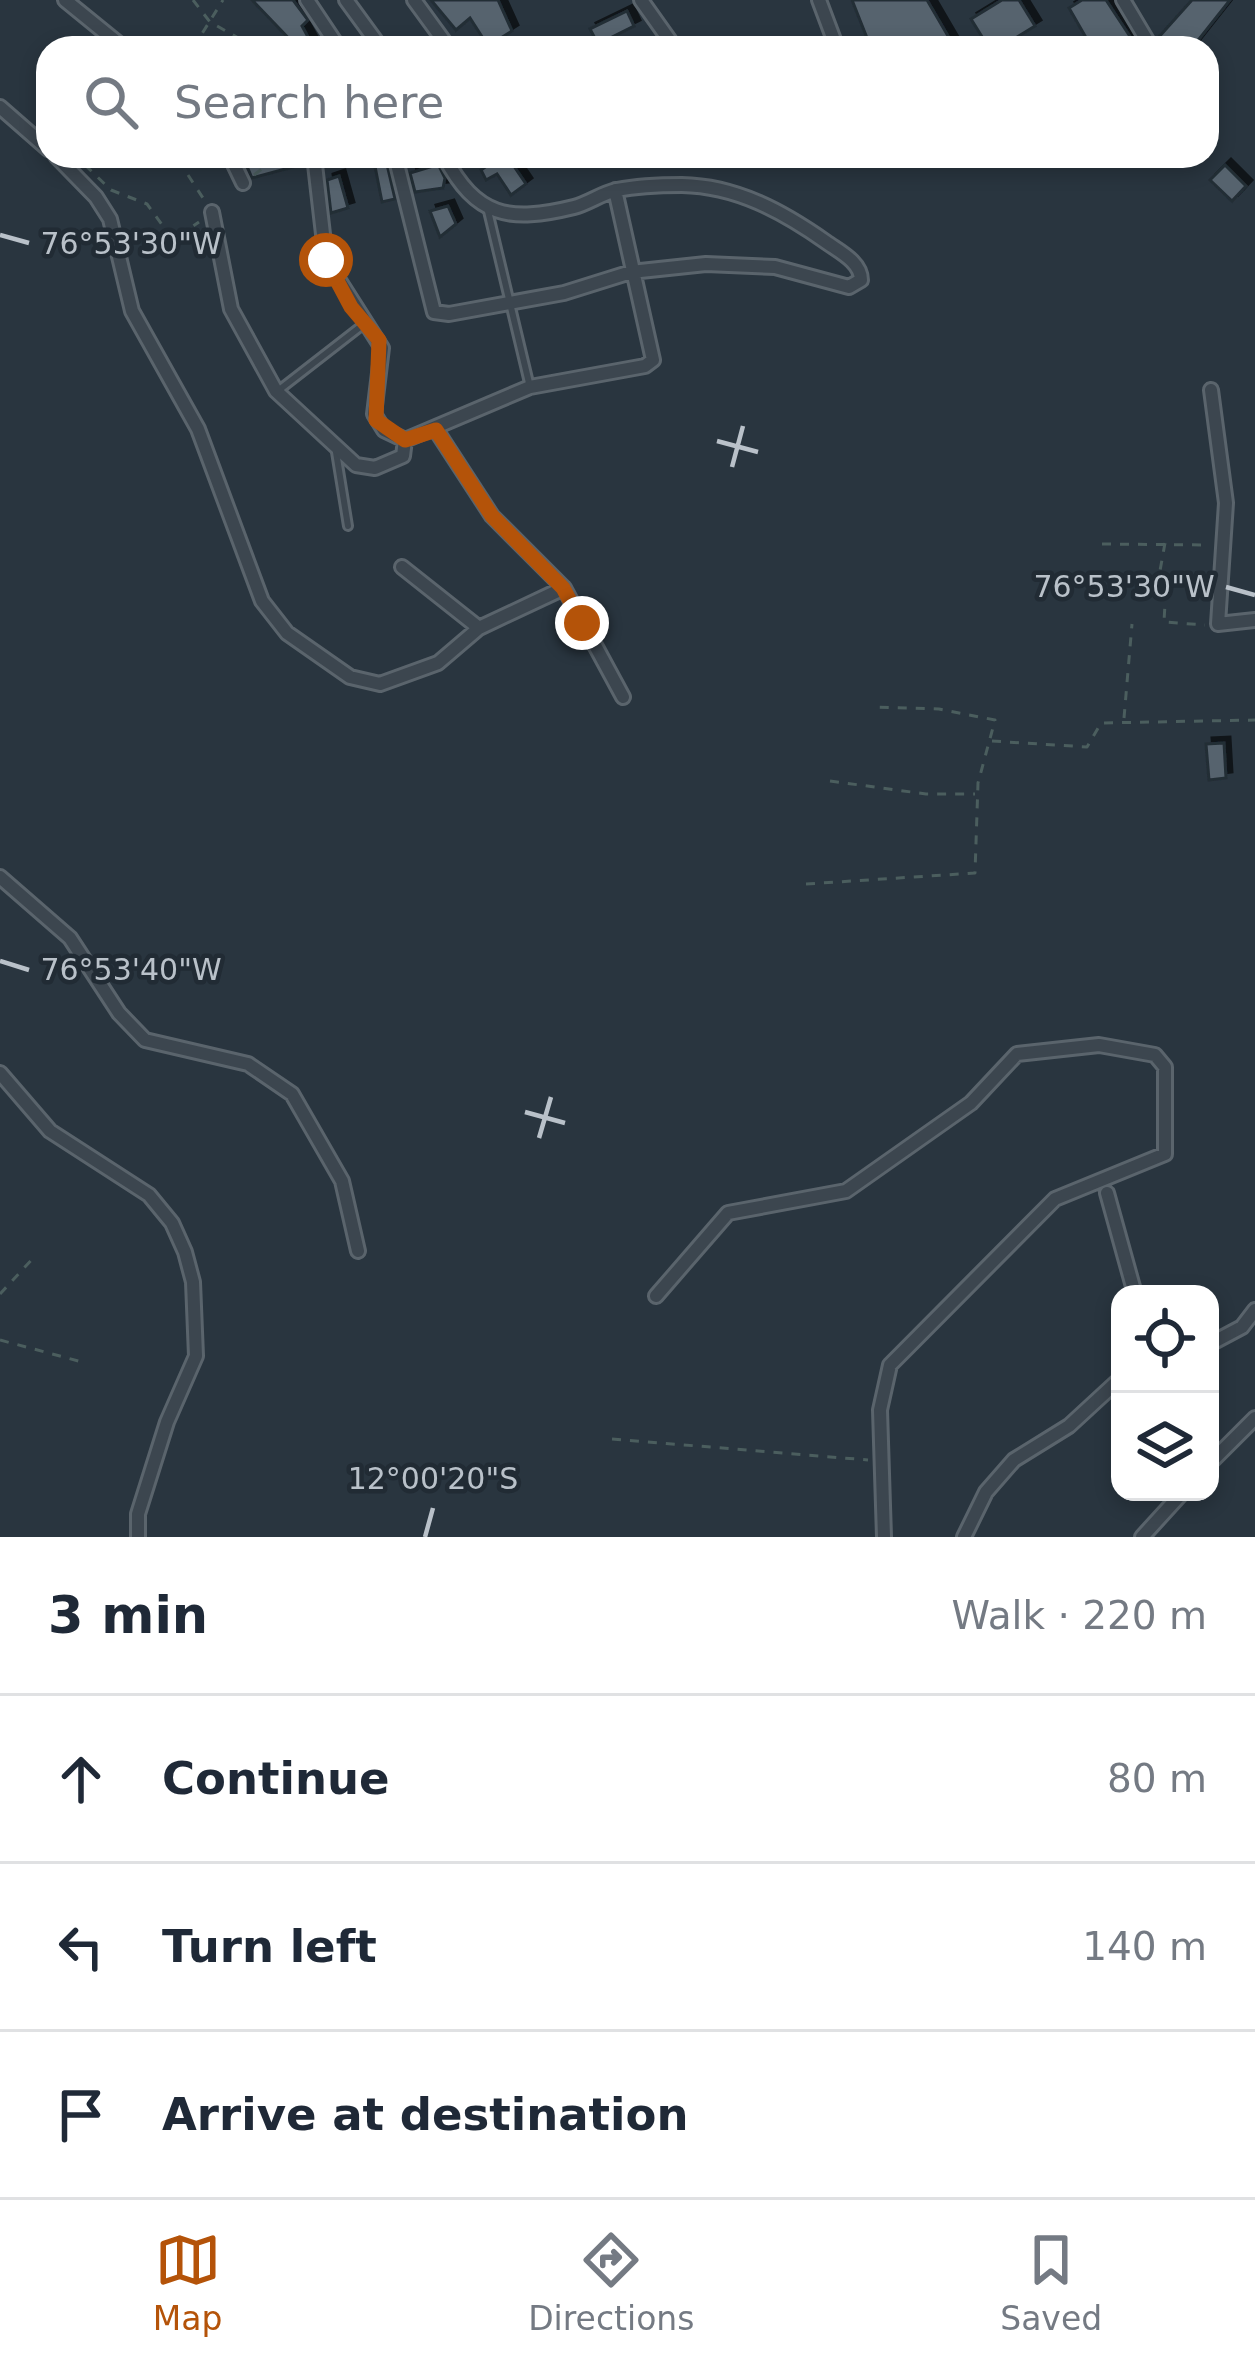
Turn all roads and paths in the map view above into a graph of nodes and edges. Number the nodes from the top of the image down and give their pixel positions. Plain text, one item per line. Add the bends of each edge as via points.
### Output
1 (65, 0) edge
2 (193, 0) edge
3 (223, 0) edge
4 (307, 0) edge
5 (346, 0) edge
6 (414, 0) edge
7 (641, 0) edge
8 (819, 0) edge
9 (1123, 0) edge
10 (210, 22) junction
11 (109, 36) edge
12 (201, 36) edge
13 (235, 36) edge
14 (332, 36) edge
15 (372, 36) edge
16 (440, 36) edge
17 (666, 36) edge
18 (832, 36) edge
19 (1144, 36) edge
20 (0, 107) edge
21 (36, 138) edge
22 (70, 168) edge
23 (80, 168) edge
24 (91, 168) edge
25 (236, 168) edge
26 (264, 168) edge
27 (315, 168) edge
28 (398, 168) edge
29 (451, 168) edge
30 (260, 171) dead end
31 (74, 172) junction
32 (188, 175) dead end
33 (243, 183) dead end
34 (615, 190) junction
35 (488, 211) junction
36 (212, 212) junction
37 (631, 272) junction
38 (508, 301) junction
39 (366, 322) junction
40 (530, 386) junction
41 (1211, 390) dead end
42 (276, 392) junction
43 (436, 430) junction
44 (405, 440) junction
45 (335, 451) junction
46 (348, 526) dead end
47 (1165, 543) junction
48 (1102, 544) dead end
49 (1218, 546) dead end
50 (402, 567) dead end
51 (563, 588) junction
52 (1255, 620) edge
53 (1132, 624) dead end
54 (1214, 626) dead end
55 (478, 628) junction
56 (623, 697) dead end
57 (875, 707) dead end
58 (1255, 719) edge
59 (1124, 722) junction
60 (990, 741) junction
61 (830, 781) dead end
62 (977, 794) junction
63 (0, 877) edge
64 (806, 884) dead end
65 (0, 1073) edge
66 (1107, 1193) dead end
67 (358, 1251) dead end
68 (36, 1255) dead end
69 (1133, 1285) edge
70 (0, 1294) edge
71 (656, 1295) dead end
72 (1255, 1310) edge
73 (1219, 1339) edge
74 (0, 1340) edge
75 (86, 1364) dead end
76 (1111, 1387) edge
77 (1255, 1418) edge
78 (613, 1438) dead end
79 (1219, 1454) edge
80 (873, 1460) dead end
81 (1175, 1501) edge
82 (138, 1537) edge
83 (884, 1537) edge
84 (964, 1537) edge
85 (1142, 1537) edge

1 - 11 street
2 - 10 path
3 - 10 path
4 - 14 street
5 - 15 street
6 - 16 street
7 - 17 street
8 - 18 street
9 - 19 street
10 - 12 path
10 - 13 path
20 - 21 street
22 - 31 street
23 - 31 path
24 - 36 path via 111,190 147,204 173,240
25 - 33 street
26 - 30 path
27 - 39 street via 326,260
28 - 38 street via 434,312
29 - 35 street
31 - 55 street via 110,219 132,310 198,429 277,623 370,684 438,663
32 - 36 path
34 - 35 street via 576,206
34 - 37 street
34 - 37 street via 685,185 735,193 815,234 862,275 849,287 750,264
35 - 38 lane
36 - 42 street via 231,309
37 - 38 street
37 - 40 street via 655,348 650,364
38 - 40 lane
39 - 42 lane
39 - 44 street via 382,356 376,420
40 - 43 street
41 - 52 street via 1226,503 1218,624
42 - 45 street
43 - 44 street
43 - 51 street via 492,516
44 - 45 street via 403,456 375,468
45 - 46 lane
47 - 48 path
47 - 49 path
47 - 54 path via 1158,582 1166,584 1164,622
50 - 55 street
51 - 55 street
51 - 56 street
53 - 59 path
57 - 60 path via 995,720
58 - 59 path
59 - 60 path via 1097,725 1087,747
60 - 62 path
61 - 62 path
62 - 64 path via 975,873
63 - 67 street via 70,938 145,1040 248,1064 292,1094 343,1180
65 - 82 street via 50,1131 149,1195 185,1252 196,1356 161,1441
66 - 69 street
68 - 70 path
71 - 83 street via 728,1214 846,1191 971,1103 1017,1054 1099,1046 1155,1054 1165,1067 1165,1154 1055,1199 890,1365 881,1398
72 - 73 street
74 - 75 path
76 - 84 street via 1014,1460 986,1492
77 - 79 street
78 - 80 path
81 - 85 street

